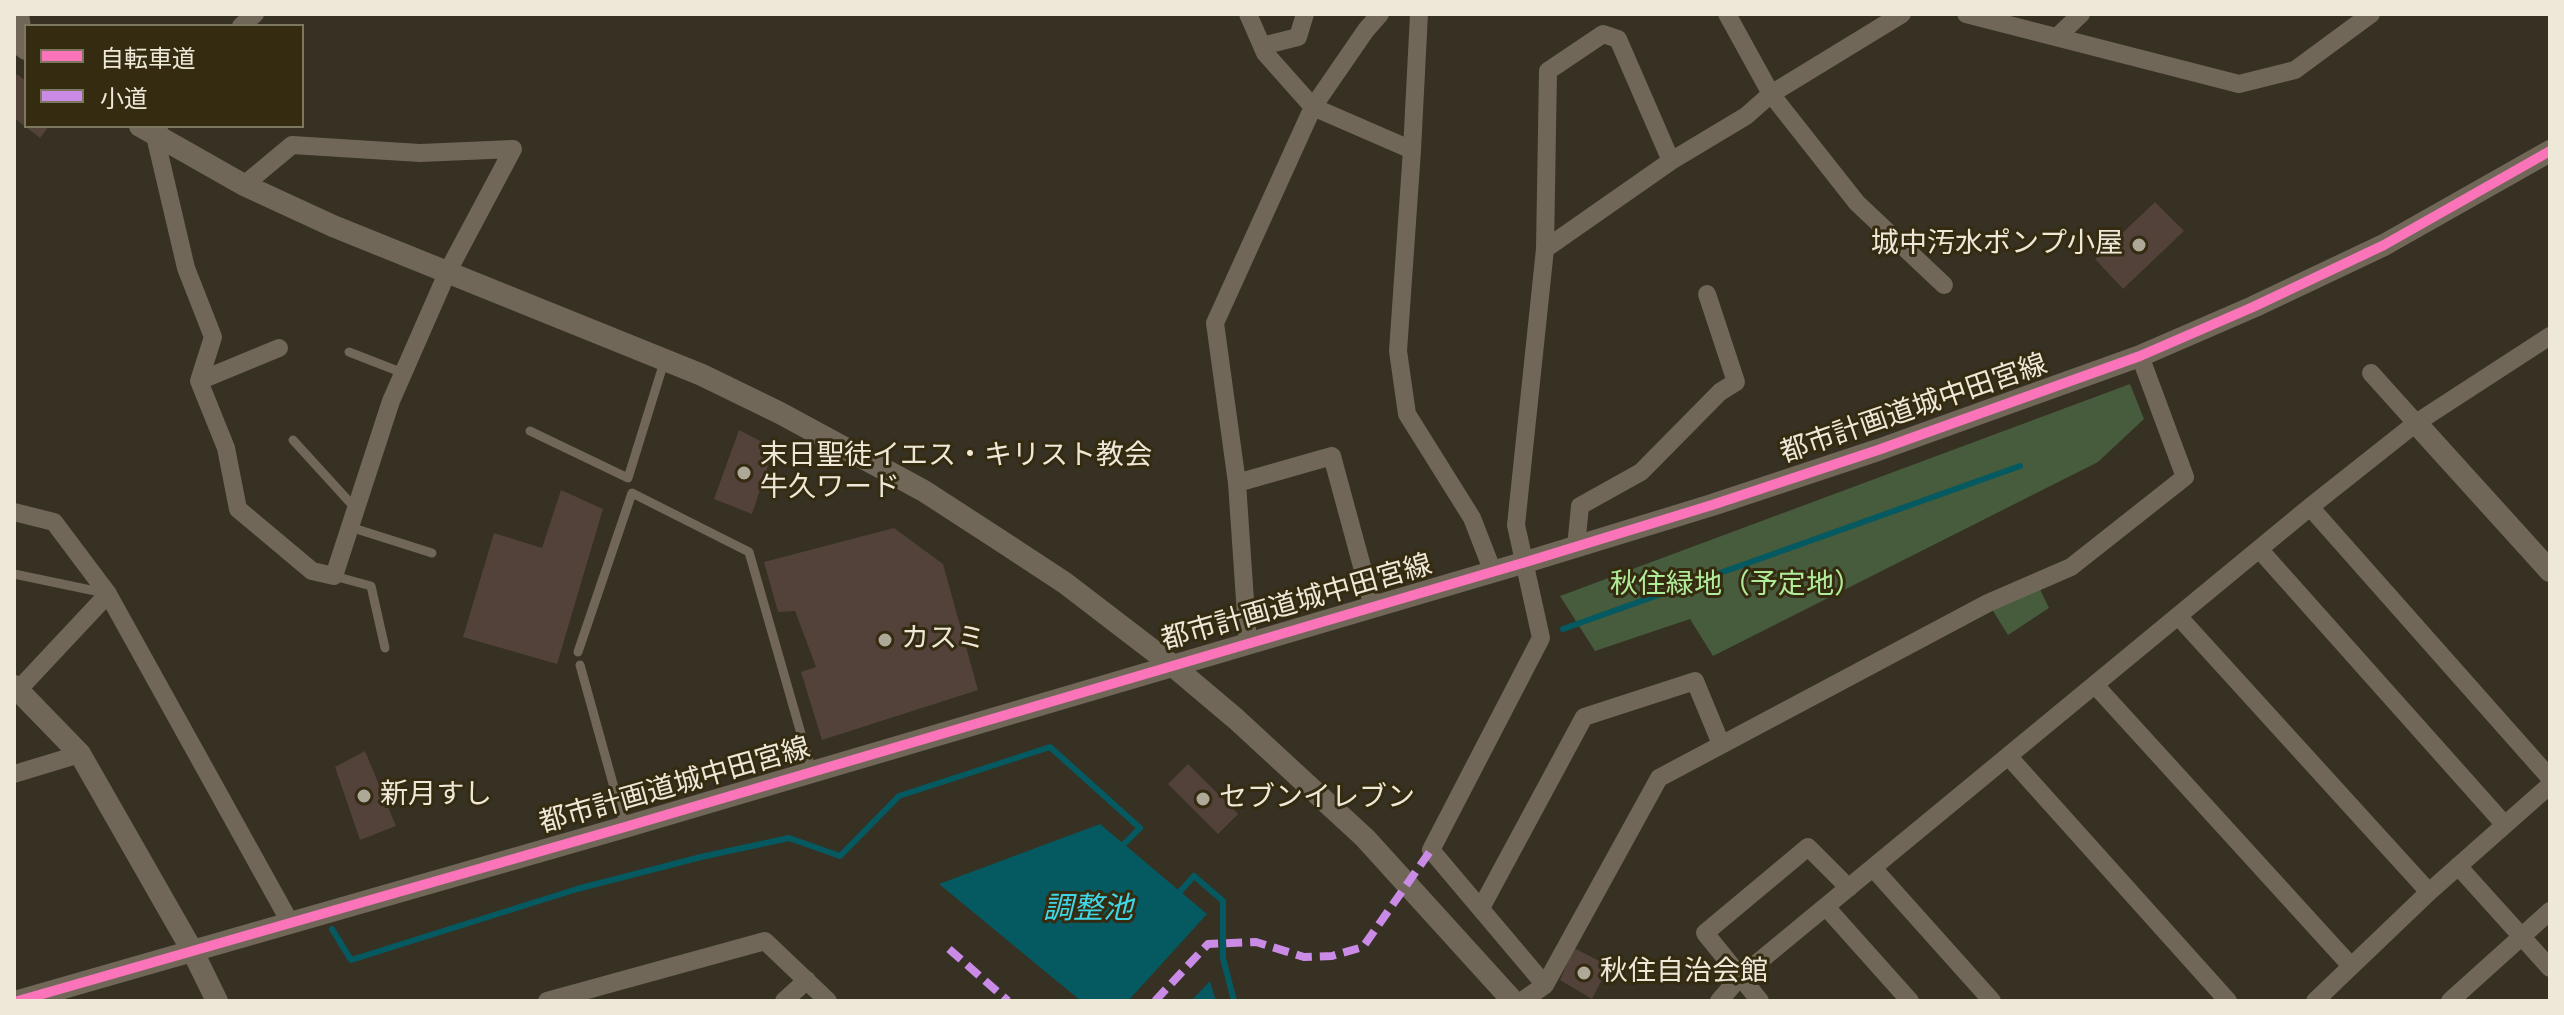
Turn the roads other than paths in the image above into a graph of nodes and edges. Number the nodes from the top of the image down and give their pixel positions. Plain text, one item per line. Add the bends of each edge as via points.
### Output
1 (20, 14) edge
2 (1248, 14) edge
3 (1305, 14) edge
4 (1380, 14) edge
5 (1419, 14) edge
6 (1727, 14) edge
7 (1902, 14) edge
8 (1966, 14) edge
9 (2081, 14) edge
10 (2371, 14) edge
11 (2057, 37) junction
12 (22, 46) edge
13 (1262, 46) junction
14 (1771, 94) junction
15 (1313, 107) junction
16 (152, 129) edge
17 (1412, 150) junction
18 (2550, 151) edge
19 (1671, 161) junction
20 (244, 185) junction
21 (1545, 249) junction
22 (448, 271) junction
23 (1944, 285) dead end
24 (1707, 294) dead end
25 (2550, 336) edge
26 (279, 348) dead end
27 (349, 352) dead end
28 (2140, 356) junction
29 (665, 359) junction
30 (403, 373) junction
31 (2371, 373) dead end
32 (199, 381) junction
33 (2416, 423) junction
34 (530, 431) dead end
35 (293, 440) dead end
36 (1237, 483) junction
37 (2310, 507) junction
38 (356, 508) junction
39 (14, 512) edge
40 (350, 527) junction
41 (1576, 547) junction
42 (2259, 549) junction
43 (432, 553) dead end
44 (1526, 562) junction
45 (2550, 571) edge
46 (1493, 572) junction
47 (14, 574) edge
48 (334, 576) junction
49 (108, 594) junction
50 (1373, 607) junction
51 (2178, 616) junction
52 (1248, 644) junction
53 (385, 648) dead end
54 (578, 652) dead end
55 (580, 665) dead end
56 (1172, 665) junction
57 (2095, 685) junction
58 (16, 688) edge
59 (1721, 744) junction
60 (80, 754) junction
61 (2009, 757) junction
62 (812, 772) junction
63 (14, 774) edge
64 (2550, 778) edge
65 (2550, 785) edge
66 (2505, 825) junction
67 (625, 827) junction
68 (2458, 866) junction
69 (1873, 868) junction
70 (1849, 888) junction
71 (2429, 892) junction
72 (1826, 907) junction
73 (1481, 908) junction
74 (2550, 911) edge
75 (291, 924) junction
76 (2522, 936) junction
77 (193, 952) junction
78 (2351, 966) junction
79 (2550, 968) edge
80 (1739, 978) junction
81 (807, 980) junction
82 (1545, 985) junction
83 (549, 1000) edge
84 (18, 1001) edge
85 (217, 1001) edge
86 (784, 1001) edge
87 (828, 1001) edge
88 (1513, 1001) edge
89 (1522, 1001) edge
90 (1719, 1001) edge
91 (1760, 1001) edge
92 (1910, 1001) edge
93 (1992, 1001) edge
94 (2228, 1001) edge
95 (2315, 1001) edge
96 (2450, 1001) edge

1 - 12 street
2 - 13 street
3 - 13 street via 1298,37
4 - 15 street
5 - 17 street
6 - 14 street
7 - 14 street
8 - 11 street
9 - 11 street
10 - 11 street via 2295,70 2239,84
13 - 15 street
14 - 19 street via 1746,116
14 - 23 street via 1857,203
15 - 17 street
15 - 36 street via 1215,323
16 - 20 street
16 - 32 street via 186,268 213,337
17 - 46 street via 1398,351 1407,414 1472,518
18 - 28 street, 都市計画道城中田宮線 via 2384,245
19 - 21 street
19 - 21 street via 1618,39 1603,34 1548,71
20 - 22 street
20 - 22 street via 292,145 420,153 513,149
21 - 44 street via 1516,525
22 - 29 street
22 - 30 street
24 - 41 street via 1736,382 1641,472 1580,506
25 - 33 street
26 - 32 street
27 - 30 lane
28 - 41 street, 都市計画道城中田宮線 via 1878,450
28 - 59 street via 2185,477 2071,567 1988,603
29 - 34 lane via 628,478
29 - 56 street via 780,413 924,491 1065,583
30 - 38 street
31 - 33 street
32 - 48 street via 226,448 238,509 312,571
33 - 37 street
33 - 45 street
35 - 38 lane
36 - 50 street via 1332,456
36 - 52 street
37 - 42 street
37 - 64 street
38 - 40 street
39 - 49 street via 54,522
40 - 43 lane
40 - 48 street
41 - 44 street, 都市計画道城中田宮線
42 - 51 street
42 - 66 street
44 - 46 street, 都市計画道城中田宮線
44 - 73 street via 1541,638 1431,850
46 - 50 street, 都市計画道城中田宮線
47 - 49 lane
48 - 53 lane via 371,586
49 - 58 street
49 - 75 street
50 - 52 street, 都市計画道城中田宮線
51 - 57 street
51 - 71 street
52 - 56 street, 都市計画道城中田宮線
54 - 62 lane via 632,493 749,552
55 - 67 lane
56 - 62 street, 都市計画道城中田宮線
56 - 88 street via 1365,838
57 - 61 street
57 - 78 street
58 - 60 street
59 - 73 street via 1695,681 1584,717
59 - 82 street via 1659,778
60 - 63 street
60 - 77 street
61 - 69 street
61 - 94 street
62 - 67 street, 都市計画道城中田宮線
65 - 66 street
66 - 68 street
67 - 75 street, 都市計画道城中田宮線
68 - 71 street
68 - 76 street
69 - 70 street
69 - 93 street
70 - 72 street
70 - 80 street via 1808,847 1705,933
71 - 78 street
72 - 80 street
72 - 92 street
73 - 82 street
74 - 76 street
75 - 77 street, 都市計画道城中田宮線
76 - 79 street
76 - 96 street
77 - 84 street, 都市計画道城中田宮線
77 - 85 street
78 - 95 street
80 - 90 street
80 - 91 street
81 - 83 street via 765,941
81 - 86 street
81 - 87 street
82 - 89 street

